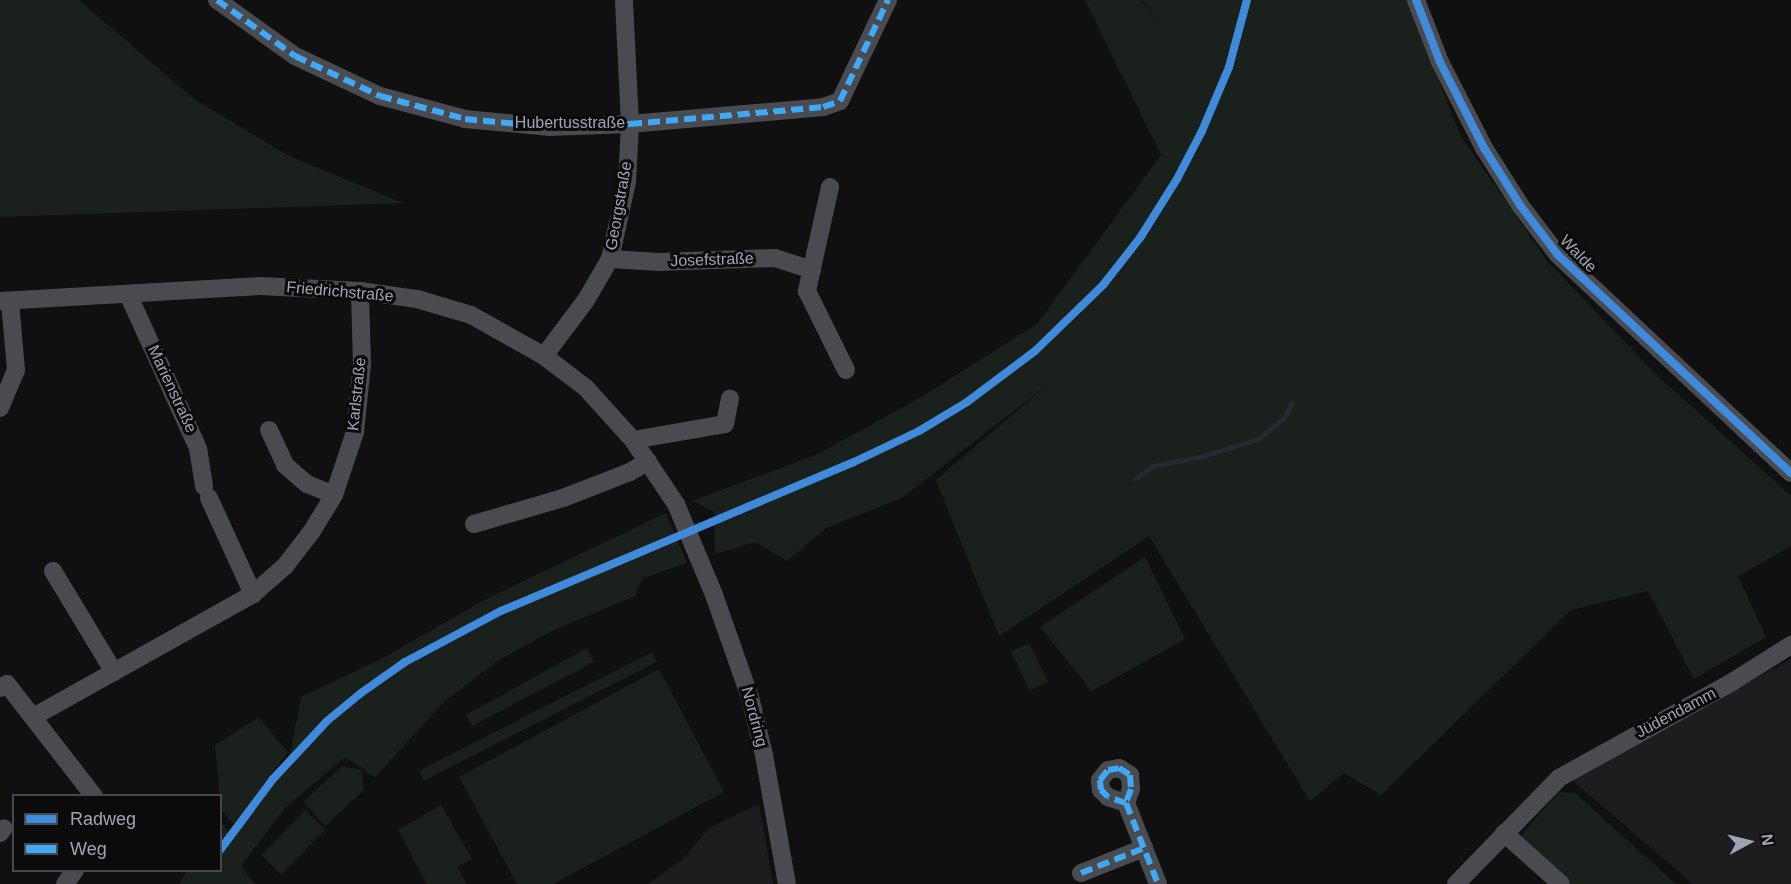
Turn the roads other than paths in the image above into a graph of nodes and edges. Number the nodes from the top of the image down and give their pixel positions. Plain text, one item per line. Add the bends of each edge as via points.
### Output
1 (217, 0) edge
2 (624, 0) edge
3 (888, 0) edge
4 (1416, 0) edge
5 (630, 124) junction
6 (830, 187) dead end
7 (610, 259) junction
8 (812, 270) junction
9 (360, 291) junction
10 (128, 294) junction
11 (5, 301) edge
12 (544, 356) junction
13 (846, 370) dead end
14 (730, 398) dead end
15 (0, 408) edge
16 (268, 430) dead end
17 (633, 440) junction
18 (648, 461) junction
19 (1791, 473) edge
20 (334, 495) junction
21 (474, 524) dead end
22 (53, 571) dead end
23 (253, 594) junction
24 (1791, 645) edge
25 (114, 672) junction
26 (0, 688) edge
27 (33, 717) junction
28 (93, 794) edge
29 (1126, 803) dead end
30 (1504, 833) junction
31 (1144, 848) junction
32 (1081, 873) dead end
33 (787, 884) edge
34 (1158, 884) edge
35 (1456, 884) edge
36 (1561, 884) edge

1 - 5 street, Hubertusstraße via 295,56 380,96 465,119 549,127
2 - 5 street, Georgstraße
3 - 5 street, Hubertusstraße via 840,101 823,107
4 - 19 street, Walde via 1440,62 1484,148 1558,255
5 - 7 street, Georgstraße via 627,182
6 - 8 street
7 - 8 street, Josefstraße via 659,262 775,258
7 - 12 street, Georgstraße via 586,300
8 - 13 street via 807,291
9 - 10 street, Friedrichstraße via 260,286
9 - 12 street, Friedrichstraße via 417,300 471,315
9 - 20 street, Karlstraße via 362,364 355,432
10 - 11 street, Friedrichstraße
10 - 23 street, Marienstraße via 198,448 207,493
11 - 15 street via 16,370
12 - 17 street, Friedrichstraße via 586,388
14 - 17 street via 725,424
16 - 20 street via 285,465 307,484
17 - 18 street
18 - 21 street via 562,498
18 - 33 street, Nordring via 676,504 699,556 750,697
20 - 23 street, Karlstraße via 285,566
22 - 25 street
23 - 25 street, Karlstraße
24 - 30 street, Jüdendamm via 1559,778
25 - 27 street, Karlstraße
26 - 27 street via 7,684
27 - 28 street
29 - 31 street
30 - 35 street, Jüdendamm
30 - 36 street
31 - 32 street
31 - 34 street

